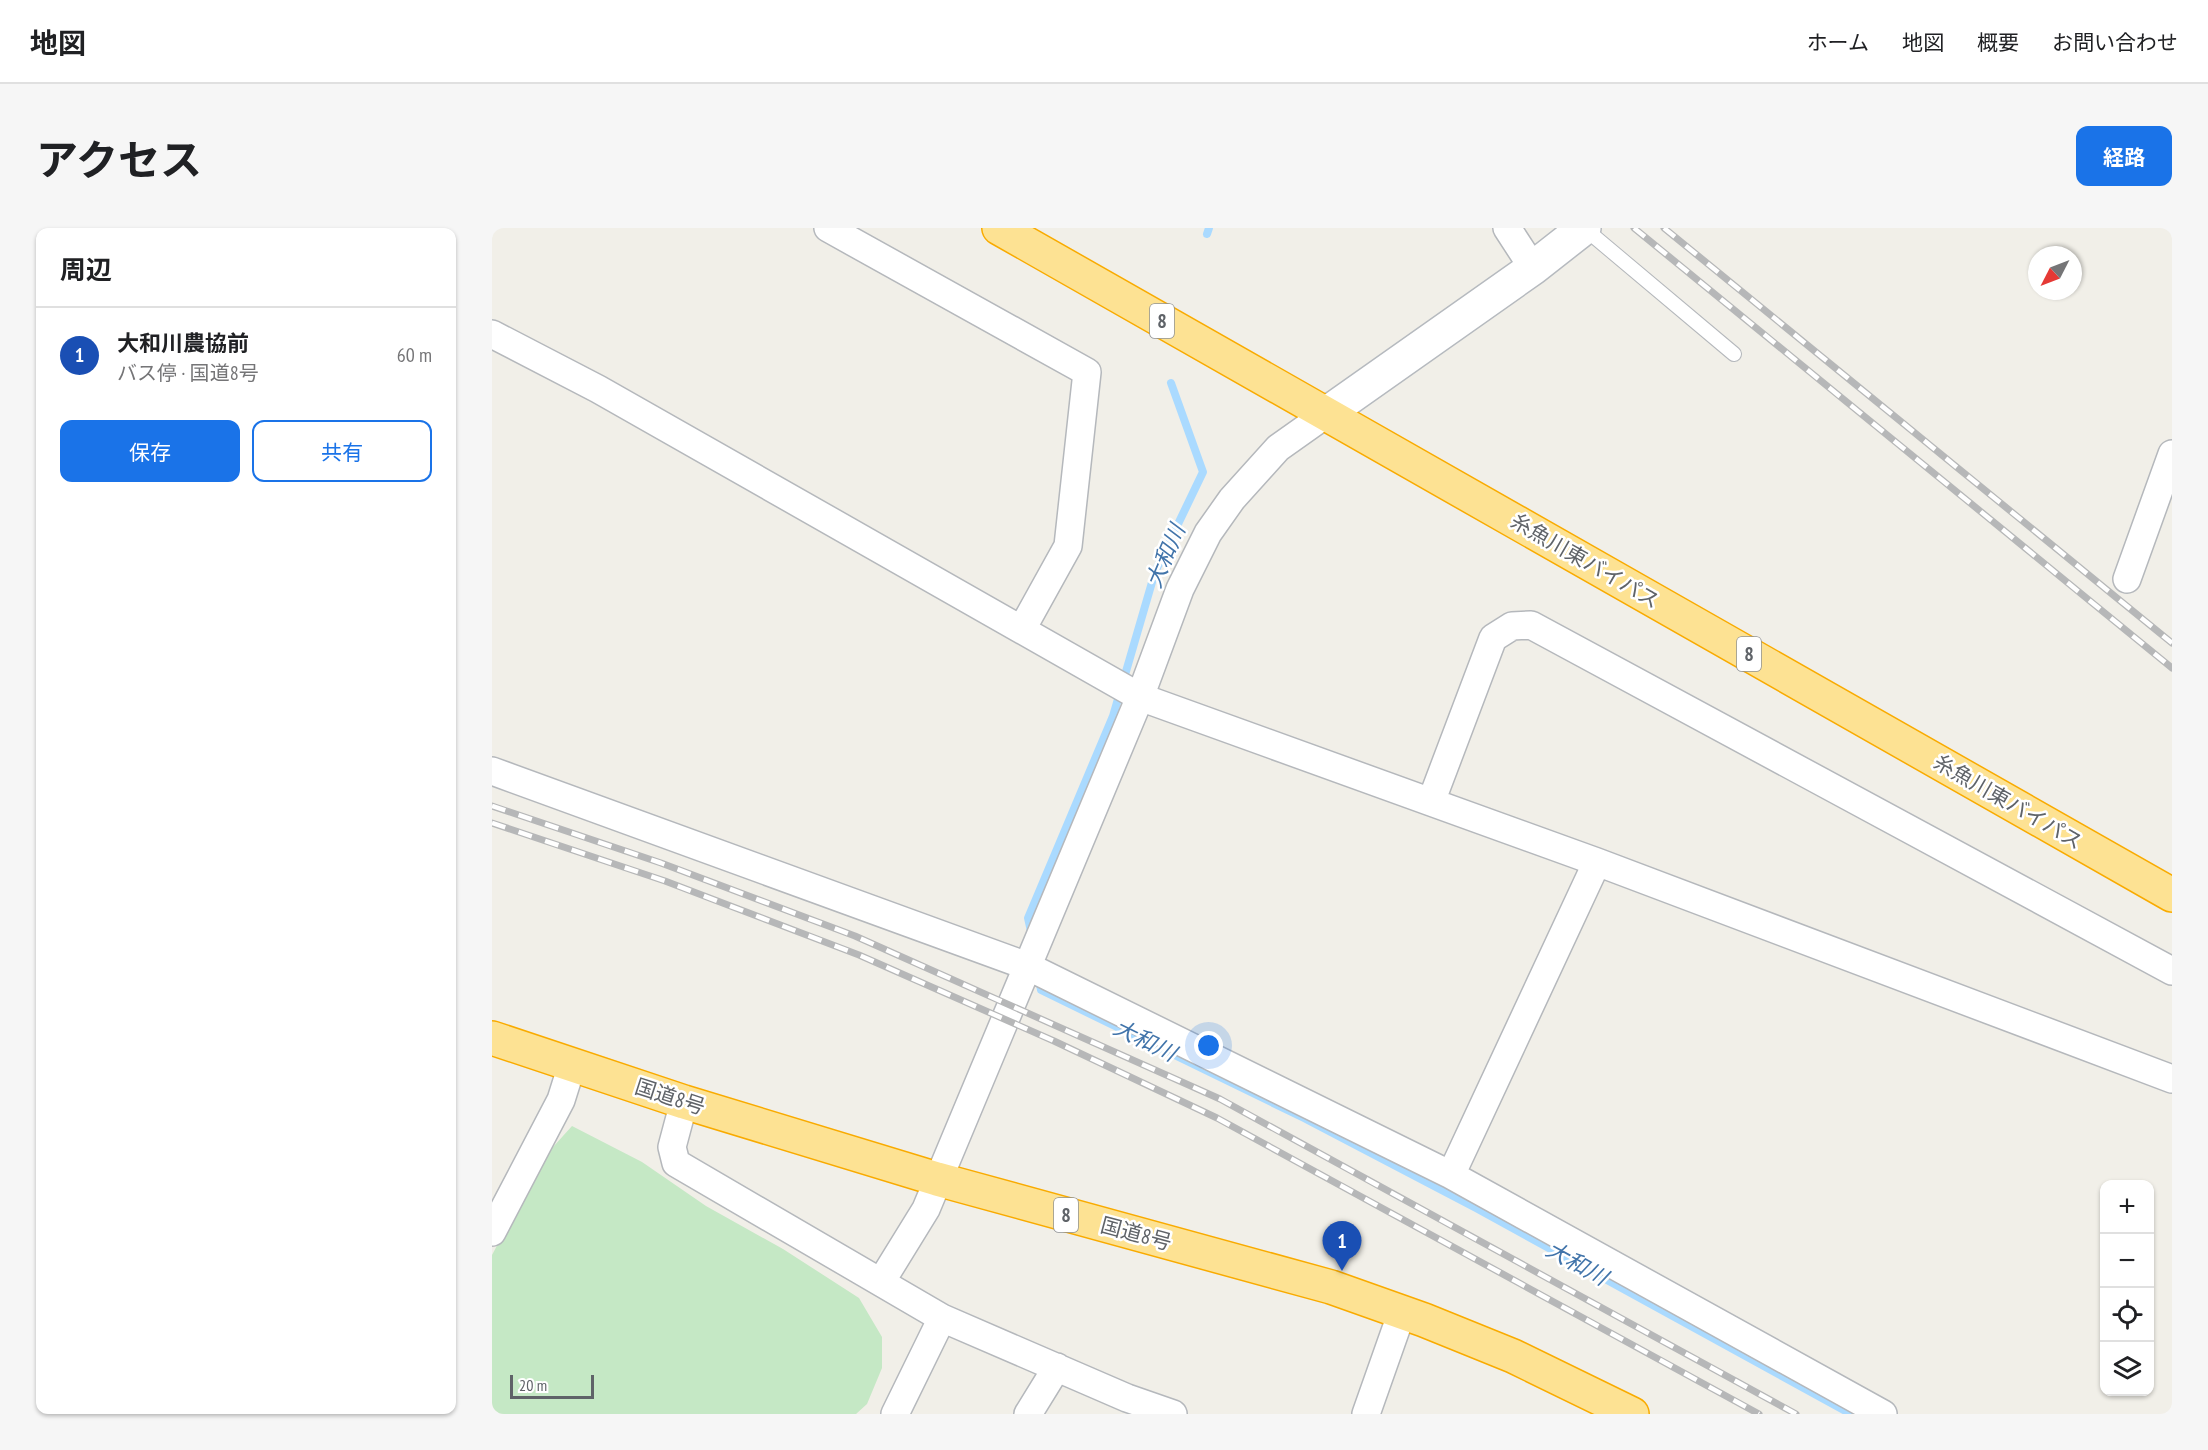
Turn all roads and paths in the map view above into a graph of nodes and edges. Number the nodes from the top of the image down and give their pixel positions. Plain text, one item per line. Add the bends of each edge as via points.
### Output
1 (828, 228) edge
2 (999, 228) edge
3 (1507, 228) edge
4 (1584, 228) edge
5 (1533, 268) junction
6 (492, 334) edge
7 (1734, 354) dead end
8 (1326, 414) junction
9 (2172, 454) edge
10 (2127, 579) dead end
11 (1022, 629) junction
12 (1140, 697) junction
13 (492, 771) edge
14 (1431, 802) junction
15 (1597, 862) junction
16 (2172, 895) edge
17 (1027, 966) junction
18 (2172, 971) edge
19 (492, 1038) edge
20 (572, 1065) junction
21 (2169, 1070) edge
22 (684, 1102) junction
23 (1451, 1175) junction
24 (937, 1179) junction
25 (492, 1232) edge
26 (881, 1282) junction
27 (1402, 1312) junction
28 (942, 1318) junction
29 (1057, 1367) junction
30 (1137, 1408) edge
31 (895, 1414) edge
32 (1028, 1414) edge
33 (1173, 1414) edge
34 (1366, 1414) edge
35 (1632, 1414) edge
36 (1883, 1414) edge

1 - 11 street via 1087,372 1068,546
2 - 8 highway, 糸魚川東バイパス / 8
3 - 5 street
4 - 5 street
4 - 7 lane
5 - 8 street
6 - 11 street
8 - 12 street via 1278,448 1232,499 1208,533 1180,589
8 - 16 highway, 糸魚川東バイパス / 8
9 - 10 street
11 - 12 street
12 - 14 street
12 - 17 street
13 - 17 street
14 - 15 street
14 - 18 street via 1493,638 1512,626 1531,625
15 - 21 street
15 - 23 street
17 - 23 street
17 - 24 street
19 - 20 highway, 国道8号 / 8
20 - 22 highway, 国道8号 / 8
20 - 25 street via 561,1100
22 - 24 highway, 国道8号 / 8
22 - 26 street via 672,1147 676,1163
23 - 36 street
24 - 26 street via 926,1209
24 - 27 highway, 国道8号 / 8 via 1331,1287
26 - 28 street
27 - 34 street
27 - 35 highway, 国道8号 / 8 via 1513,1356
28 - 29 street
28 - 31 street
29 - 30 street
29 - 32 street
30 - 33 street

